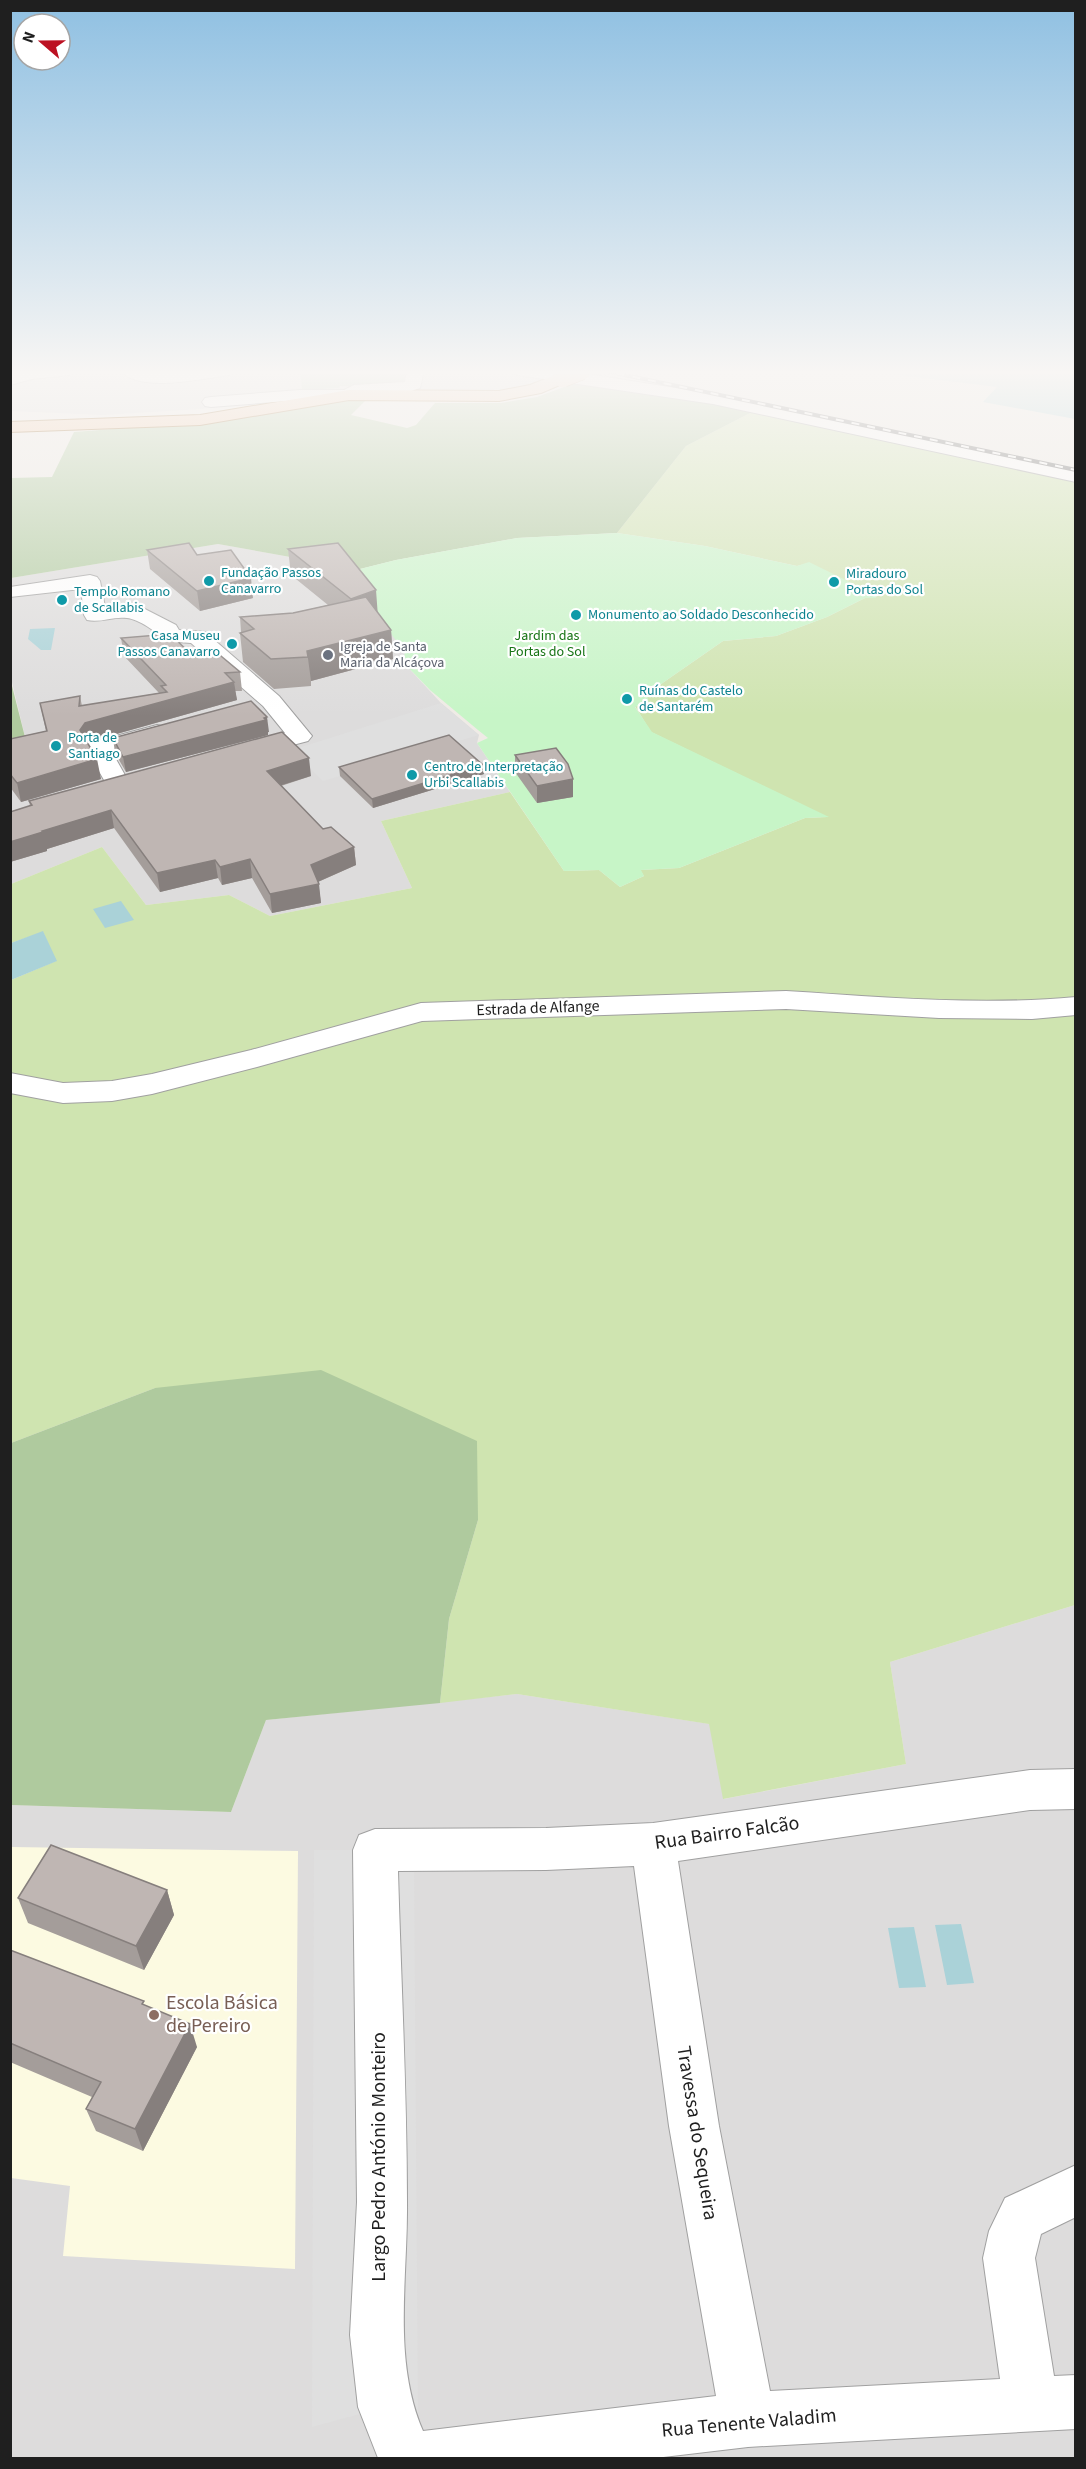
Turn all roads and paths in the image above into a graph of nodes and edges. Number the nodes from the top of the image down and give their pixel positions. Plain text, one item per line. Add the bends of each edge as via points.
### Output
1 (14, 592) dead end
2 (271, 701) junction
3 (248, 707) edge
4 (178, 726) edge
5 (220, 757) edge
6 (118, 784) edge
7 (1076, 1006) edge
8 (10, 1083) edge
9 (1076, 1790) edge
10 (653, 1844) junction
11 (375, 1850) joint
12 (1076, 2190) edge
13 (1053, 2403) edge
14 (748, 2420) junction
15 (406, 2458) edge
16 (424, 2458) edge

1 - 2 street via 90,581 95,615 131,611 168,630 172,636 197,637
2 - 3 street
2 - 5 street via 300,736
4 - 6 street via 98,748
7 - 8 street, Estrada de Alfange via 1032,1010 939,1009 786,1000 421,1012 257,1058 112,1091 63,1093
9 - 10 street, Rua Bairro Falcão via 1030,1790
10 - 11 street, Rua Bairro Falcão
10 - 14 street, Travessa do Sequeira via 694,2126
11 - 15 street, Largo Pedro António Monteiro via 382,2202 377,2335 385,2407
12 - 13 street via 1023,2216 1015,2231 1010,2258
13 - 14 street, Rua Tenente Valadim
14 - 16 street, Rua Tenente Valadim

